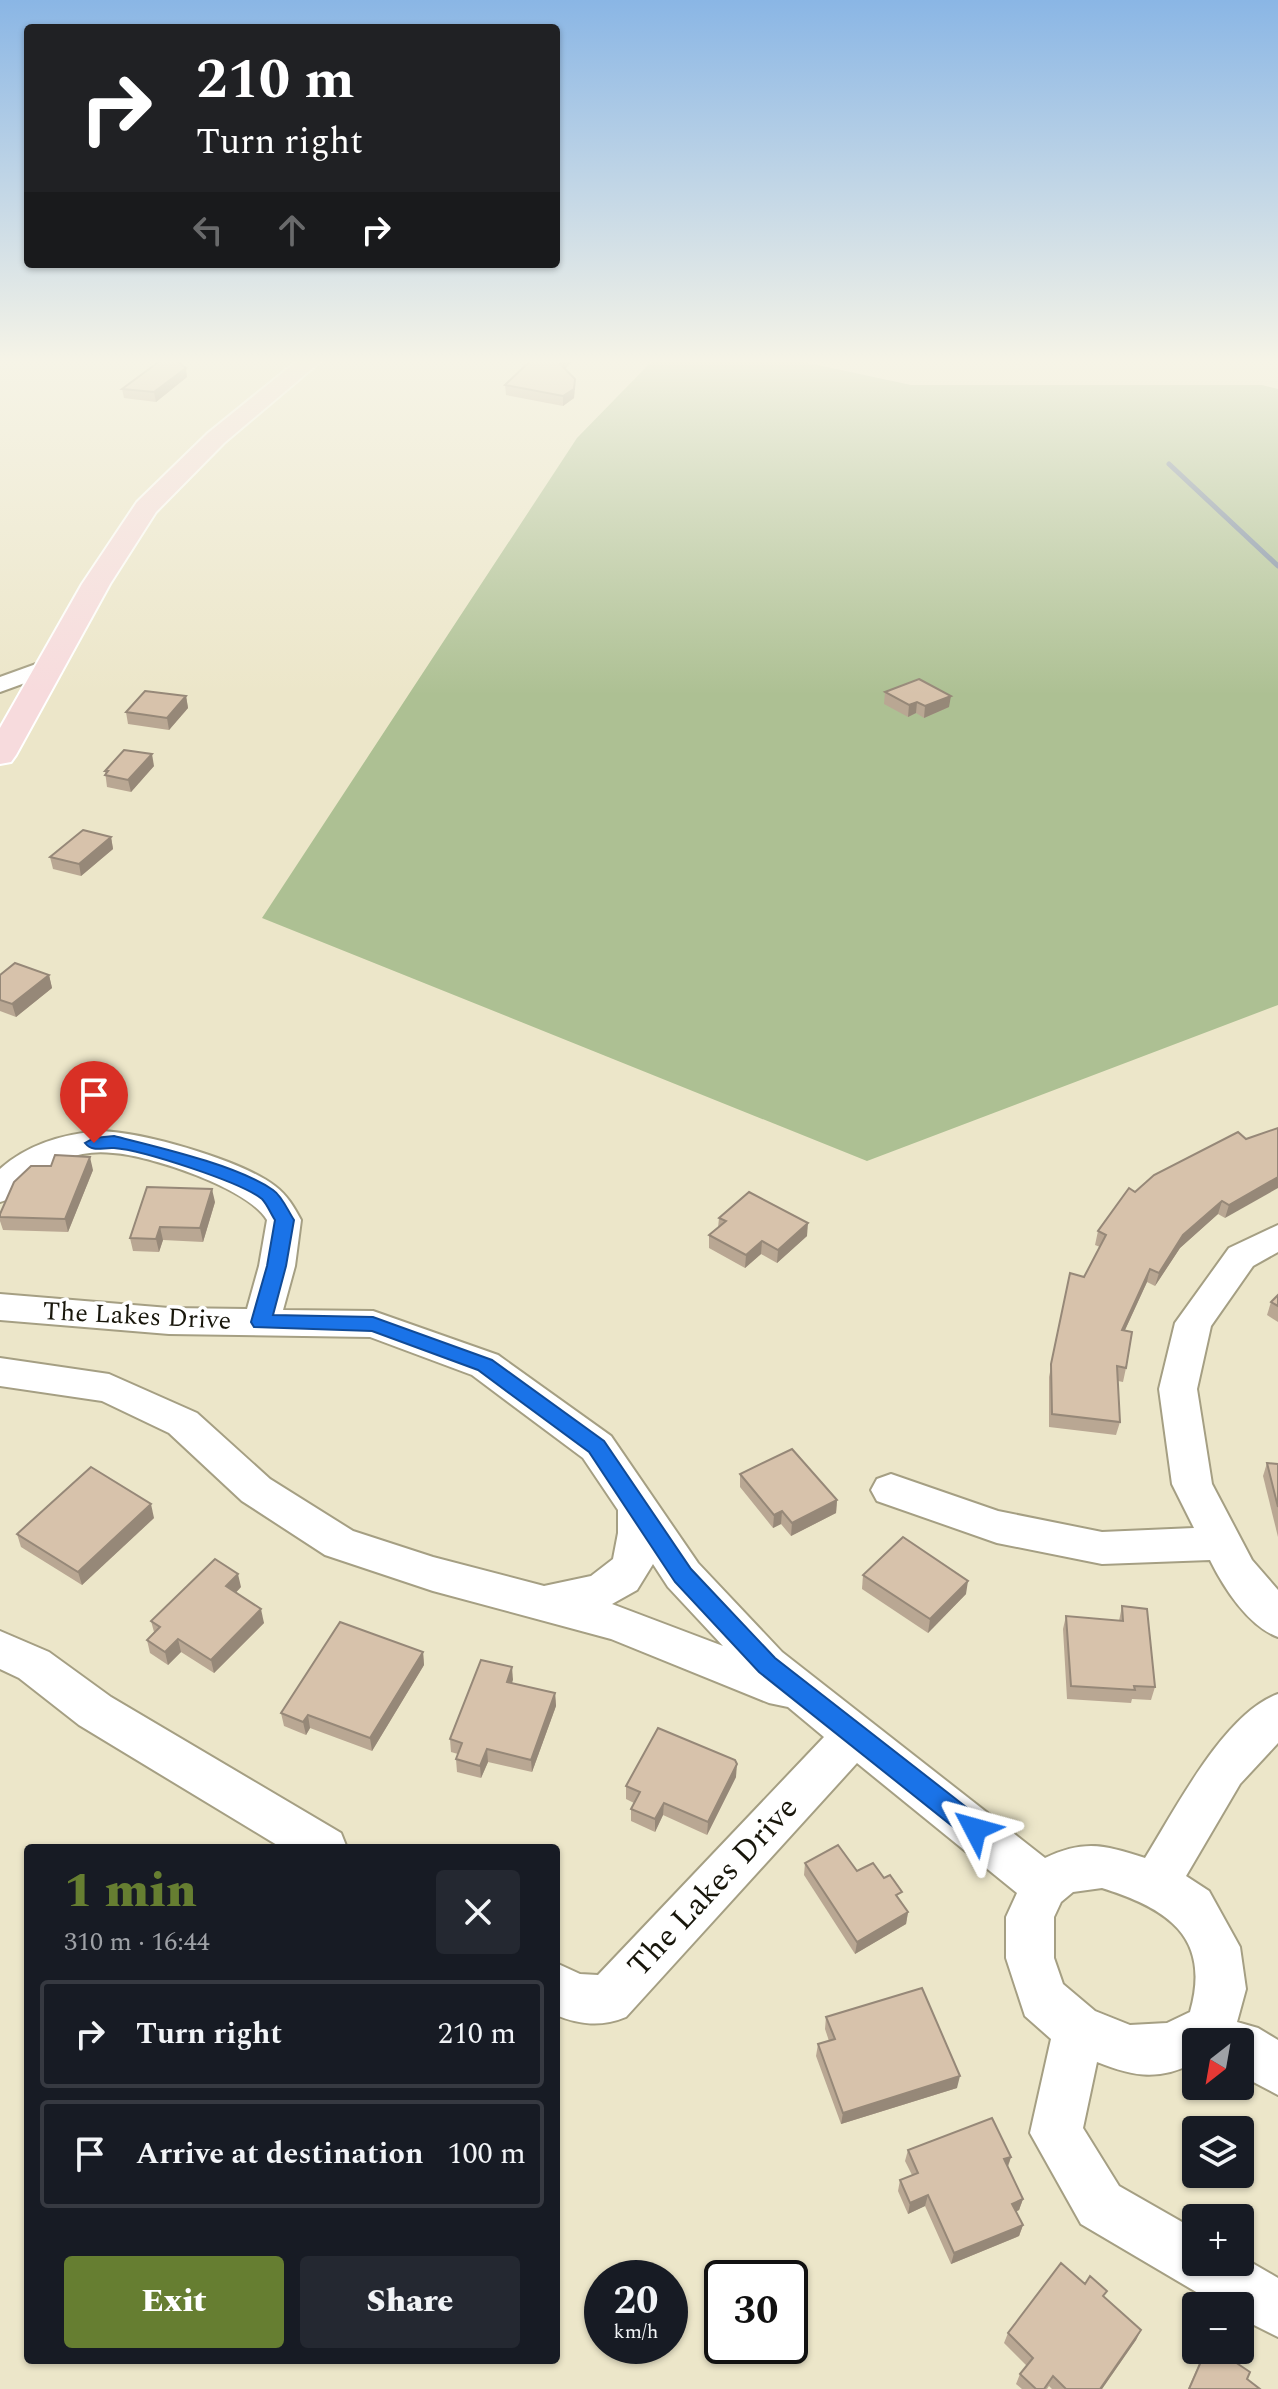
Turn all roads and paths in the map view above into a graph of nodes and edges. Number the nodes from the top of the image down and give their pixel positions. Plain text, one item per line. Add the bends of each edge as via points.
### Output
1 (181, 472) edge
2 (50, 666) junction
3 (0, 685) edge
4 (10, 716) edge
5 (0, 1191) edge
6 (1278, 1237) edge
7 (0, 1307) edge
8 (261, 1322) junction
9 (0, 1372) edge
10 (891, 1490) dead end
11 (638, 1509) junction
12 (1223, 1543) junction
13 (538, 1602) junction
14 (1278, 1619) edge
15 (0, 1649) edge
16 (817, 1704) junction
17 (1278, 1713) edge
18 (855, 1734) junction
19 (317, 1844) edge
20 (1156, 1883) junction
21 (1044, 1886) junction
22 (560, 1989) edge
23 (1226, 2028) edge
24 (1078, 2030) junction
25 (1182, 2046) edge
26 (1254, 2055) edge
27 (1278, 2069) edge
28 (1182, 2253) edge
29 (1221, 2276) edge
30 (1278, 2309) edge

1 - 2 main road via 146,507
2 - 3 street
2 - 4 main road
5 - 8 street via 31,1160 74,1145 114,1142 243,1182 269,1196 284,1220
6 - 12 street via 1241,1257 1193,1323 1178,1389 1192,1484
7 - 8 street, The Lakes Drive via 169,1321
8 - 11 street, The Lakes Drive via 373,1324 485,1365 597,1447
9 - 13 street, The Lakes Drive via 109,1388 183,1423 256,1490 339,1543
10 - 12 street via 997,1527 1102,1548
11 - 13 street, The Lakes Drive via 641,1540 628,1574 597,1596
11 - 16 street, The Lakes Drive via 683,1575 767,1665
12 - 14 street via 1237,1572
13 - 16 street, The Lakes Drive via 618,1623
15 - 19 street via 34,1665 95,1711
16 - 18 street, The Lakes Drive
17 - 20 street via 1224,1770
18 - 21 street, The Lakes Drive
18 - 22 street, The Lakes Drive via 608,2000 574,1998
20 - 21 street via 1102,1866 1063,1872
20 - 23 street via 1192,1907 1216,1947
21 - 24 street via 1030,1917 1030,1958 1043,1999
24 - 25 street via 1130,2050
24 - 28 street via 1056,2133 1100,2205
26 - 27 street
29 - 30 street

